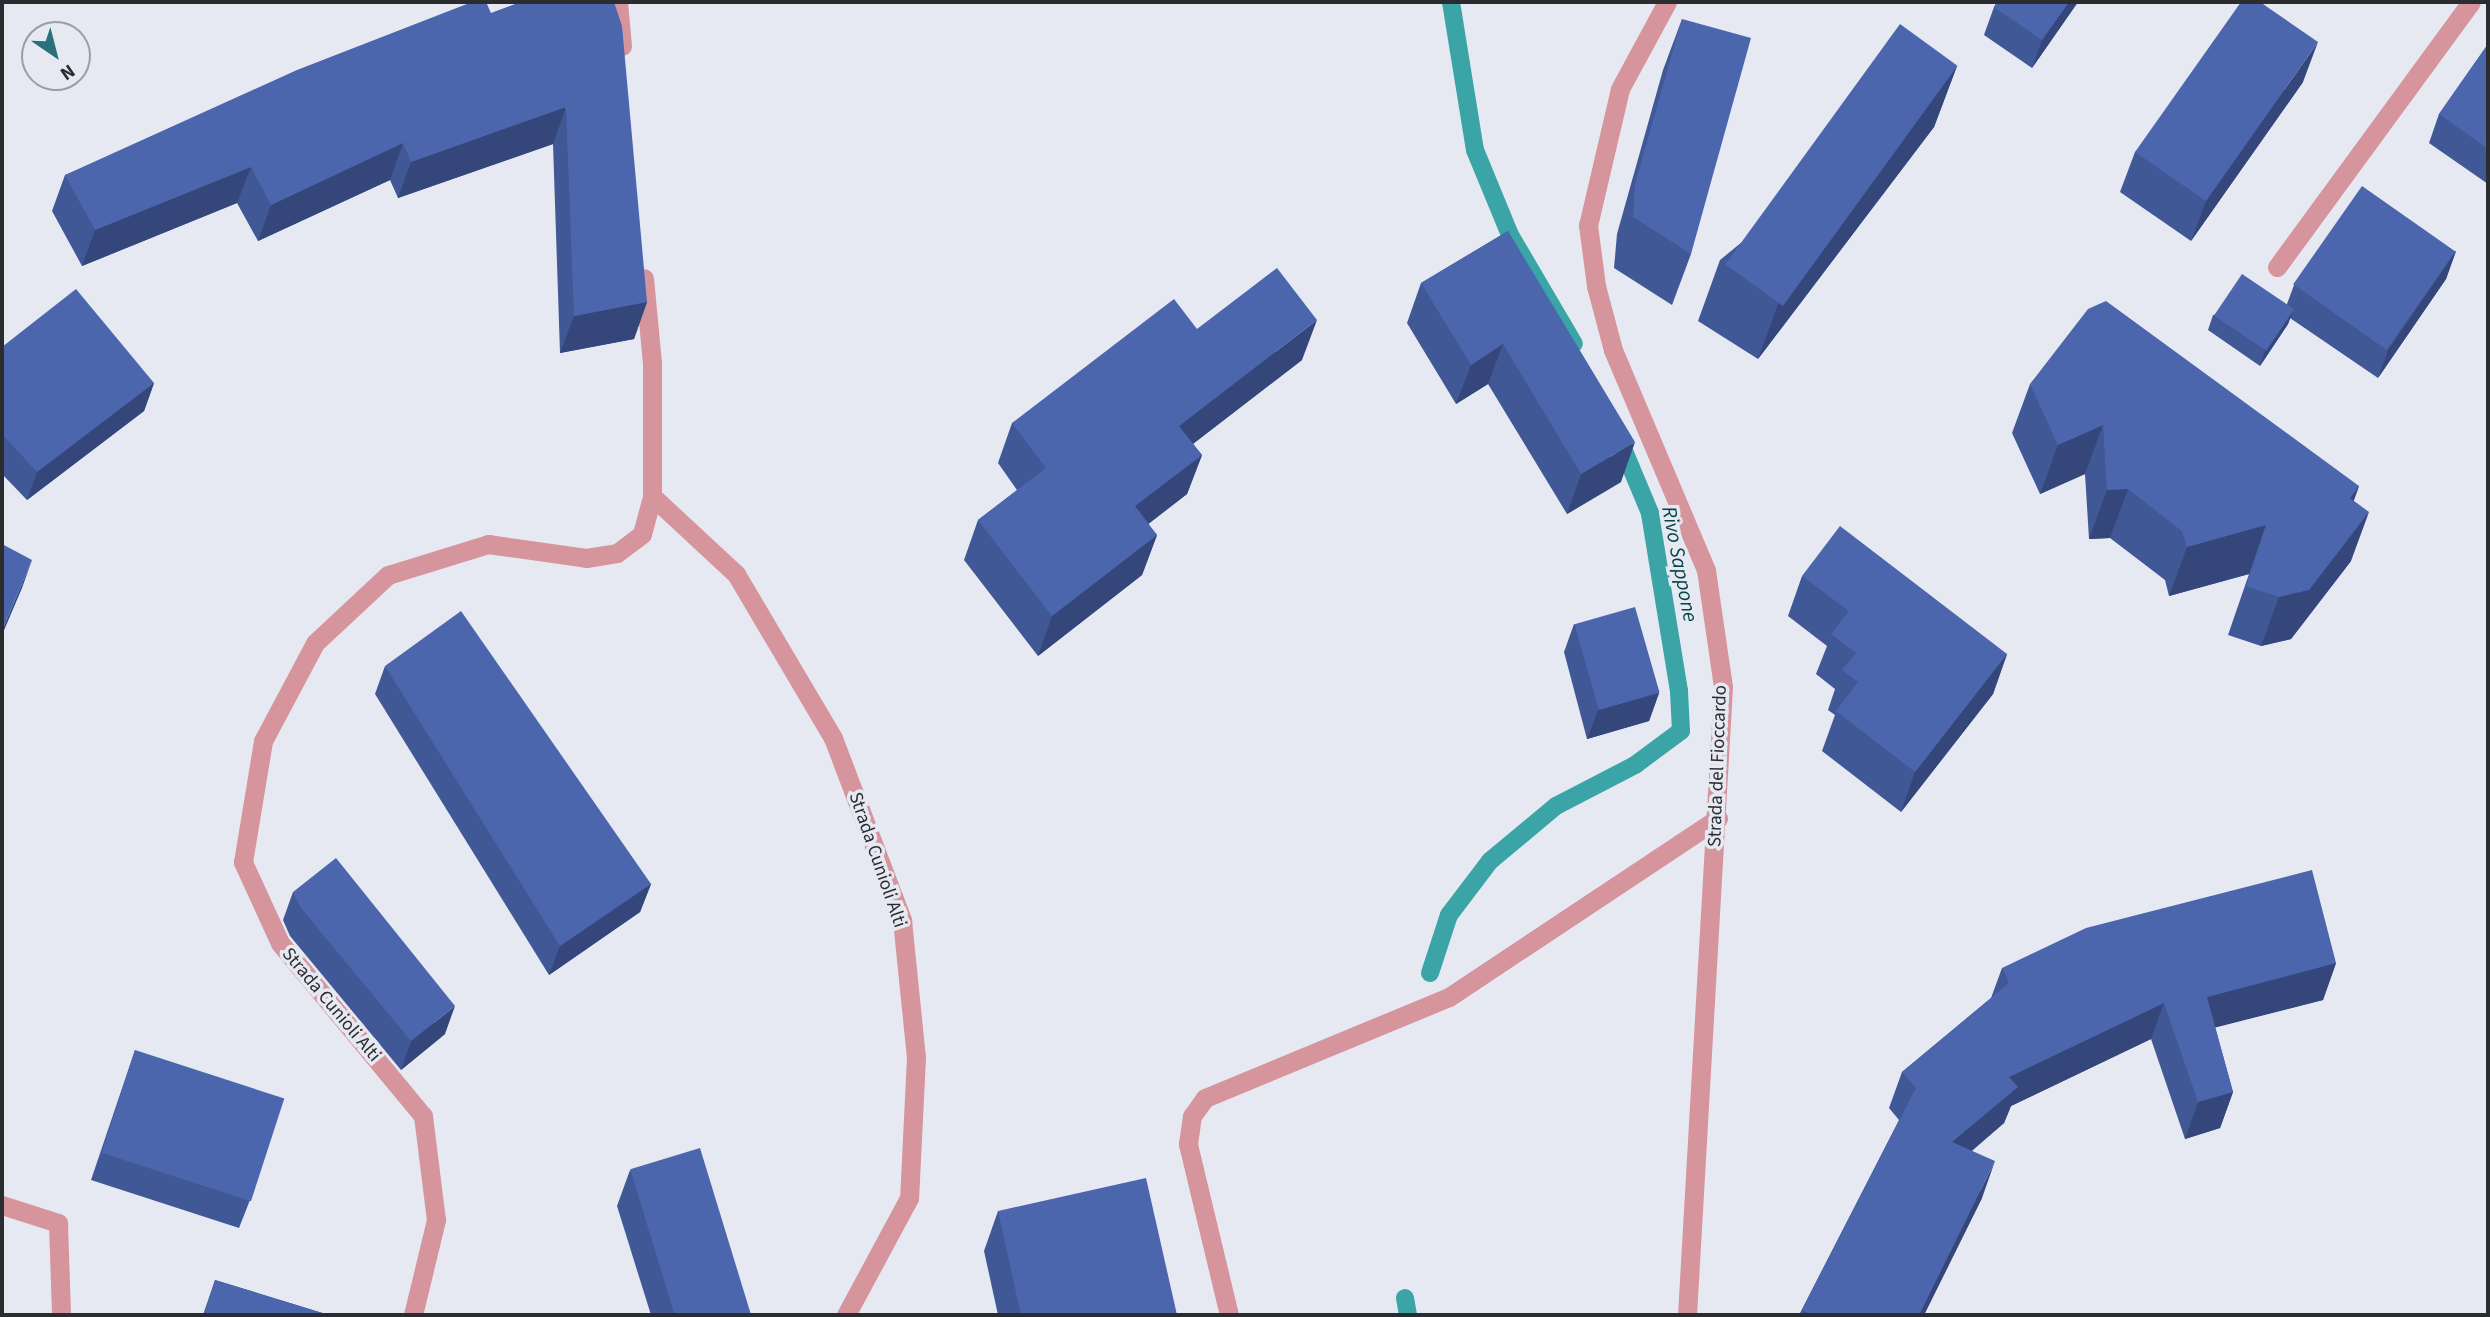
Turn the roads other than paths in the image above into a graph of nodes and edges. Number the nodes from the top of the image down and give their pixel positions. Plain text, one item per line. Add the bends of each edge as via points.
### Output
1 (618, 2) edge
2 (1667, 2) edge
3 (2471, 2) edge
4 (624, 68) edge
5 (642, 256) edge
6 (2277, 267) dead end
7 (652, 496) junction
8 (1718, 818) junction
9 (2, 1205) edge
10 (61, 1315) edge
11 (413, 1315) edge
12 (846, 1315) edge
13 (1229, 1315) edge
14 (1688, 1315) edge

1 - 4 street
2 - 8 street, Strada del Fioccardo via 1620,89 1588,225 1596,286 1614,350 1706,570 1723,687
3 - 6 street
5 - 7 street, Strada Cunioli Alti via 652,363
7 - 11 street, Strada Cunioli Alti via 642,534 617,553 586,558 488,544 388,575 315,643 264,741 243,862 280,943 423,1116 436,1220
7 - 12 street, Strada Cunioli Alti via 743,585 833,738 902,920 916,1057 909,1198
8 - 13 street via 1449,997 1205,1098 1192,1116 1188,1144
8 - 14 street, Strada del Fioccardo
9 - 10 street via 58,1223

